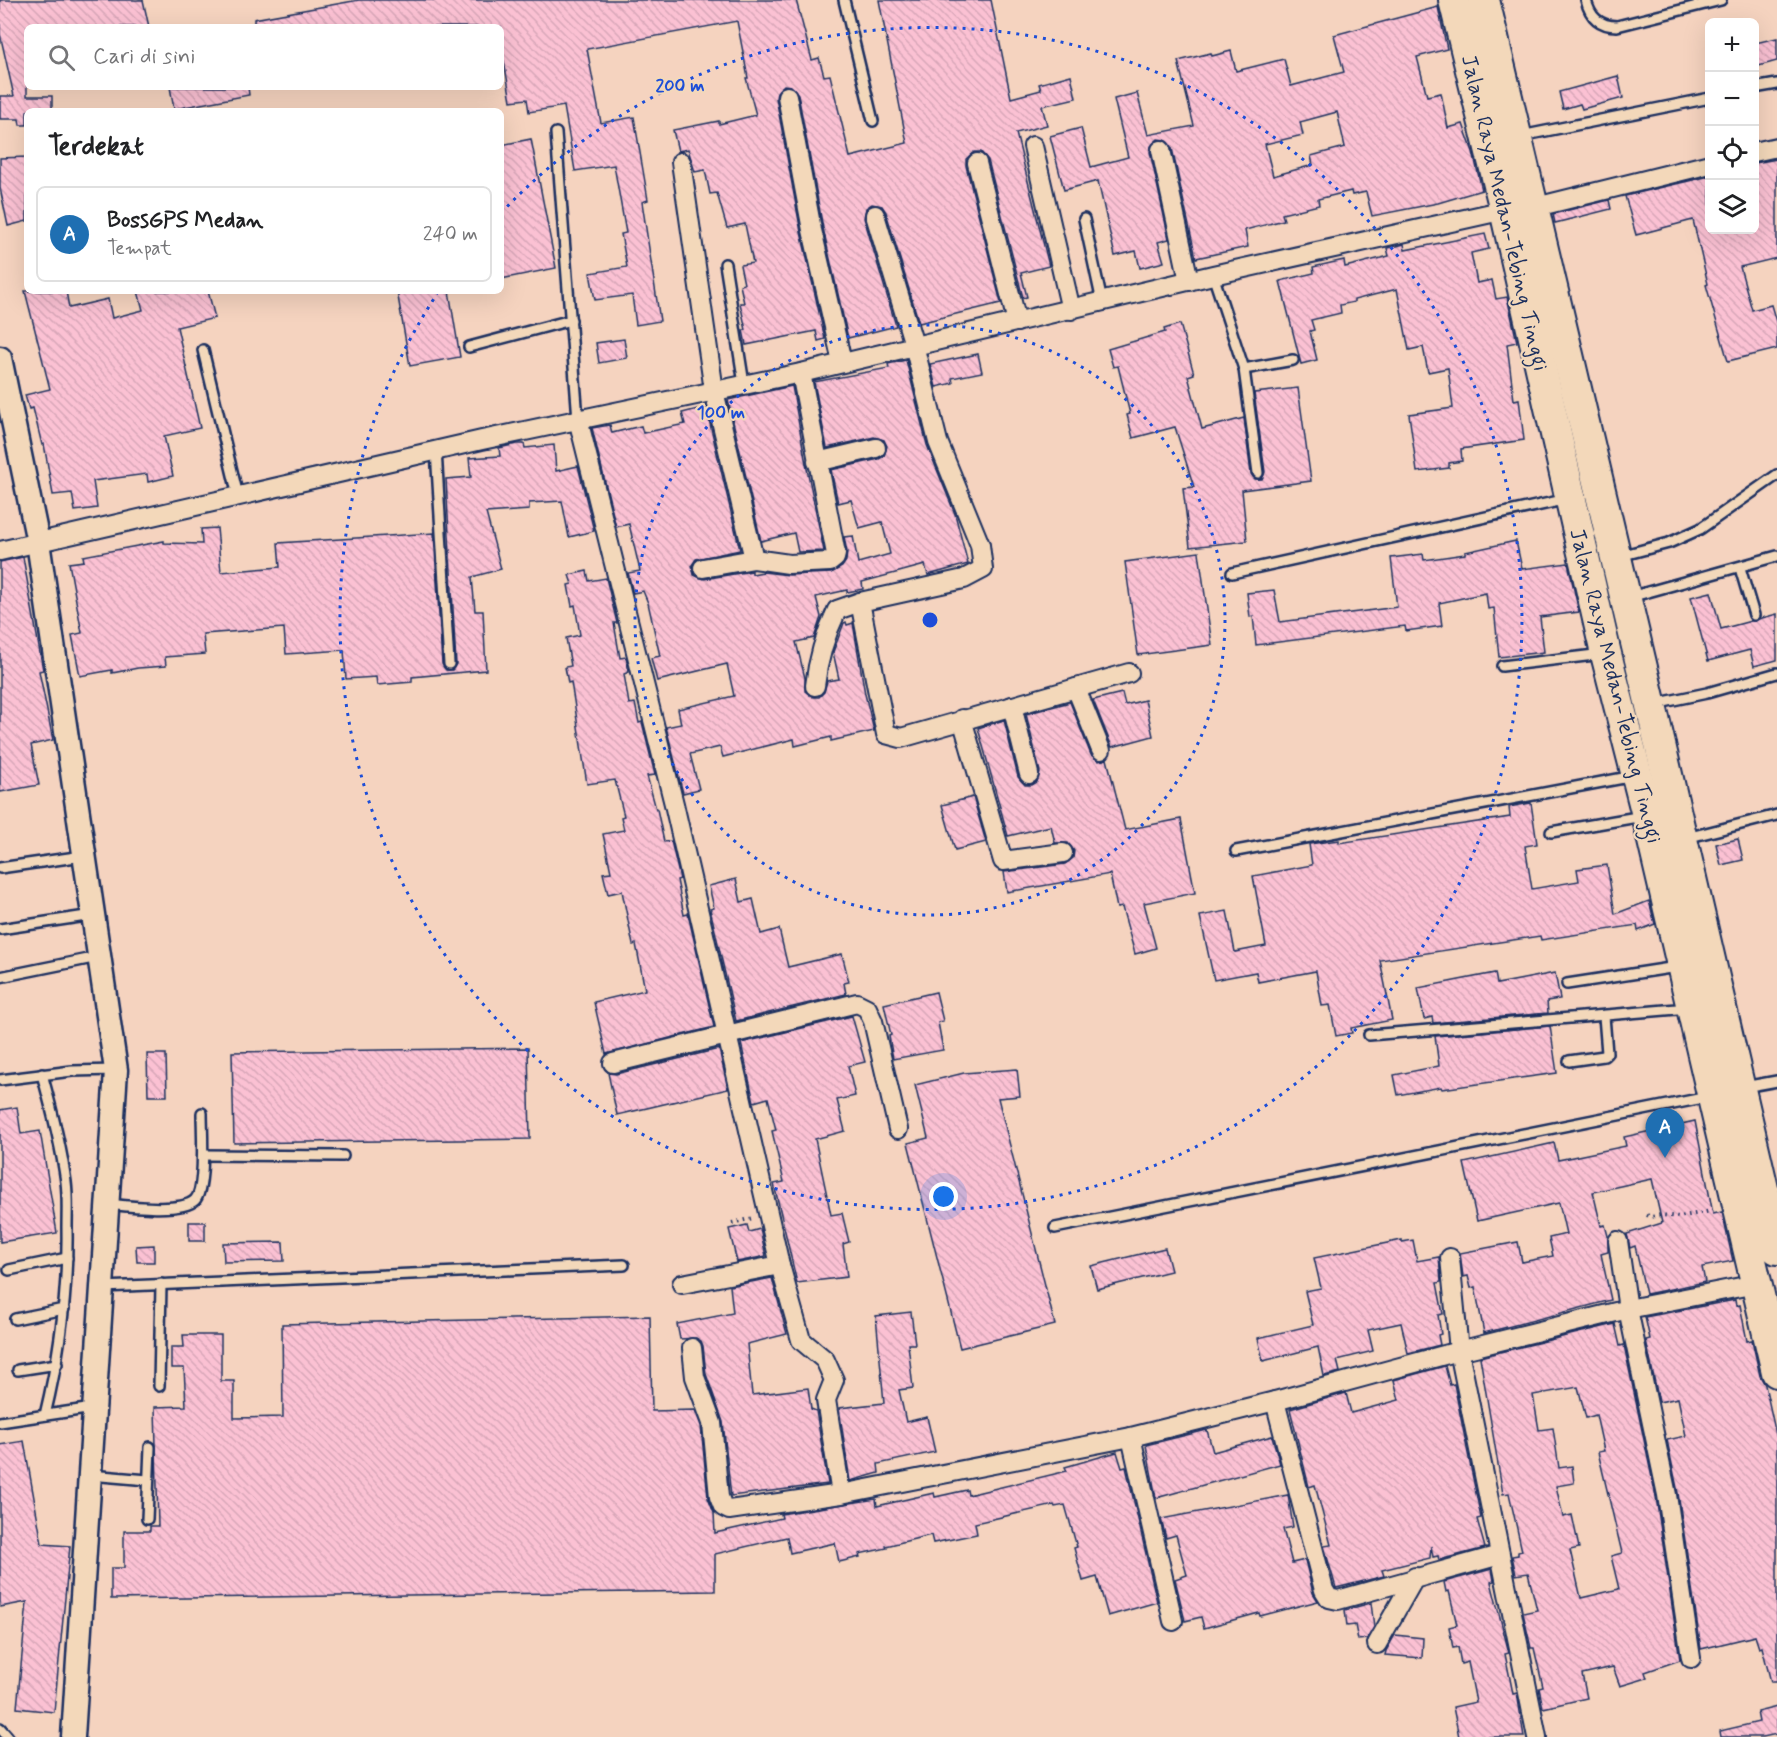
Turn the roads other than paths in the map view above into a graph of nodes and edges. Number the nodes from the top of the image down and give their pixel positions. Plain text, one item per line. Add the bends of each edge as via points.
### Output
1 (844, 0) edge
2 (1454, 0) edge
3 (1484, 0) edge
4 (1586, 0) edge
5 (1721, 0) edge
6 (1777, 84) edge
7 (1759, 87) edge
8 (787, 96) dead end
9 (1705, 99) edge
10 (873, 121) dead end
11 (556, 133) dead end
12 (1516, 137) junction
13 (1033, 146) dead end
14 (1777, 147) edge
15 (1161, 150) dead end
16 (1759, 151) edge
17 (681, 162) dead end
18 (977, 163) dead end
19 (1705, 165) edge
20 (1519, 209) junction
21 (875, 215) dead end
22 (1084, 219) dead end
23 (725, 264) dead end
24 (1213, 275) junction
25 (1189, 281) junction
26 (1102, 302) junction
27 (1071, 310) junction
28 (571, 320) junction
29 (1017, 322) junction
30 (914, 345) junction
31 (469, 347) dead end
32 (203, 351) dead end
33 (0, 358) edge
34 (1293, 360) dead end
35 (842, 362) junction
36 (1244, 369) junction
37 (801, 373) junction
38 (744, 384) junction
39 (714, 391) junction
40 (578, 419) junction
41 (876, 448) dead end
42 (436, 450) junction
43 (817, 462) junction
44 (1258, 473) dead end
45 (1777, 475) edge
46 (238, 496) junction
47 (1570, 499) junction
48 (38, 542) junction
49 (0, 551) edge
50 (1777, 556) edge
51 (1614, 557) junction
52 (754, 559) junction
53 (703, 568) dead end
54 (1740, 568) junction
55 (1232, 573) dead end
56 (1625, 598) junction
57 (860, 602) junction
58 (1754, 615) dead end
59 (1606, 654) junction
60 (449, 664) dead end
61 (1502, 666) dead end
62 (1129, 673) dead end
63 (1777, 673) edge
64 (815, 686) dead end
65 (1076, 688) junction
66 (1652, 705) junction
67 (1012, 706) junction
68 (962, 720) junction
69 (1101, 750) dead end
70 (1029, 774) dead end
71 (1636, 776) junction
72 (1647, 815) junction
73 (1777, 815) edge
74 (1551, 832) dead end
75 (1684, 838) junction
76 (1236, 851) dead end
77 (1063, 853) dead end
78 (83, 856) junction
79 (0, 868) edge
80 (93, 915) junction
81 (0, 929) edge
82 (100, 957) junction
83 (1683, 966) junction
84 (0, 977) edge
85 (1567, 984) dead end
86 (1692, 1008) junction
87 (1604, 1016) junction
88 (726, 1035) junction
89 (1368, 1035) dead end
90 (1569, 1061) dead end
91 (613, 1063) dead end
92 (116, 1070) junction
93 (42, 1074) junction
94 (0, 1080) edge
95 (1777, 1081) edge
96 (1727, 1092) junction
97 (202, 1113) dead end
98 (898, 1129) dead end
99 (203, 1155) junction
100 (343, 1156) dead end
101 (108, 1204) junction
102 (1055, 1228) dead end
103 (1618, 1241) dead end
104 (1777, 1249) edge
105 (68, 1258) junction
106 (1450, 1258) dead end
107 (624, 1265) dead end
108 (780, 1265) junction
109 (9, 1270) dead end
110 (161, 1284) junction
111 (682, 1284) dead end
112 (1756, 1284) junction
113 (103, 1287) junction
114 (64, 1309) junction
115 (1628, 1309) junction
116 (15, 1319) dead end
117 (692, 1348) dead end
118 (1459, 1351) junction
119 (57, 1364) junction
120 (18, 1370) dead end
121 (1777, 1372) edge
122 (159, 1386) dead end
123 (1275, 1401) junction
124 (94, 1408) junction
125 (45, 1415) junction
126 (0, 1422) edge
127 (1131, 1437) junction
128 (150, 1447) dead end
129 (90, 1475) junction
130 (148, 1480) junction
131 (841, 1494) junction
132 (147, 1519) dead end
133 (1500, 1554) junction
134 (1415, 1577) junction
135 (1173, 1621) dead end
136 (1377, 1644) dead end
137 (1691, 1658) dead end
138 (0, 1729) edge
139 (8, 1737) edge
140 (73, 1737) edge
141 (1537, 1737) edge

1 - 10 lane
2 - 20 highway, Jalan Raya Medan-Tebing Tinggi
3 - 12 highway, Jalan Raya Medan-Tebing Tinggi
4 - 5 lane via 1594,18 1607,26
6 - 7 lane
8 - 35 street
9 - 12 lane
11 - 28 lane
12 - 20 highway, Jalan Raya Medan-Tebing Tinggi
13 - 27 street
14 - 16 street
15 - 25 street
17 - 39 street
18 - 29 street
19 - 20 street
20 - 24 street
20 - 47 highway, Jalan Raya Medan-Tebing Tinggi
20 - 51 highway, Jalan Raya Medan-Tebing Tinggi
21 - 30 street
22 - 26 lane
23 - 38 lane
24 - 25 street
24 - 36 lane
25 - 26 street
26 - 27 street
27 - 29 street
28 - 31 lane
28 - 40 lane
29 - 30 street
30 - 35 street
30 - 57 street via 938,442 980,545 983,569 964,579
32 - 46 lane
33 - 48 street
34 - 36 lane
35 - 37 street
36 - 44 lane
37 - 38 street
37 - 43 street
38 - 39 street
39 - 40 street
39 - 52 street
40 - 42 street
40 - 88 street via 674,804
41 - 43 street
42 - 46 street
42 - 60 lane
43 - 52 street via 835,558 831,562 789,564
45 - 51 lane via 1700,529 1669,543
46 - 48 street
47 - 55 lane
47 - 59 highway, Jalan Raya Medan-Tebing Tinggi
48 - 49 street
48 - 78 street
50 - 54 lane
51 - 56 highway, Jalan Raya Medan-Tebing Tinggi
52 - 53 street
54 - 56 lane
54 - 58 lane
56 - 66 highway, Jalan Raya Medan-Tebing Tinggi
57 - 64 street via 837,610 824,637
57 - 68 street via 886,734 901,738
59 - 61 lane
59 - 71 highway, Jalan Raya Medan-Tebing Tinggi
62 - 65 street
63 - 66 lane
65 - 67 street
65 - 69 street
66 - 75 highway, Jalan Raya Medan-Tebing Tinggi
67 - 68 street
67 - 70 street
68 - 77 street via 1002,861
71 - 72 highway, Jalan Raya Medan-Tebing Tinggi
71 - 76 lane
72 - 74 lane
72 - 83 highway, Jalan Raya Medan-Tebing Tinggi
73 - 75 lane
75 - 96 highway, Jalan Raya Medan-Tebing Tinggi
78 - 79 lane
78 - 80 street
80 - 81 lane
80 - 82 street
82 - 84 lane
82 - 92 street
83 - 85 lane
83 - 86 highway, Jalan Raya Medan-Tebing Tinggi
86 - 87 lane
86 - 96 highway, Jalan Raya Medan-Tebing Tinggi
87 - 89 lane
87 - 90 lane via 1607,1053
88 - 91 street
88 - 98 street via 850,1004 862,1005 873,1021
88 - 108 street
92 - 93 lane
92 - 101 street
93 - 94 lane
93 - 105 lane via 57,1126 66,1185
95 - 96 lane
96 - 102 lane
96 - 104 highway, Jalan Raya Medan-Tebing Tinggi
96 - 112 highway, Jalan Raya Medan-Tebing Tinggi via 1737,1206
97 - 99 lane
99 - 100 lane
99 - 101 lane via 200,1194 194,1202 146,1208
101 - 113 street
103 - 115 street
105 - 109 lane
105 - 114 lane
106 - 118 street
107 - 110 lane
108 - 111 street
108 - 131 street via 801,1340 825,1359 834,1380 826,1400
110 - 113 lane
110 - 122 lane
112 - 115 street
112 - 121 highway, Jalan Raya Medan-Tebing Tinggi
113 - 124 street
114 - 116 lane
114 - 119 lane
115 - 118 street
115 - 137 street via 1667,1495
117 - 131 street via 695,1377 711,1423 719,1497 726,1509
118 - 123 street
118 - 133 street
119 - 120 lane
119 - 125 lane
123 - 127 street
123 - 134 street via 1326,1595 1338,1600
124 - 125 lane
124 - 129 street
125 - 126 lane
127 - 131 street
127 - 135 street
128 - 130 lane
129 - 130 lane
129 - 140 street
130 - 132 lane
133 - 134 street
133 - 141 street
134 - 136 street
138 - 139 lane

